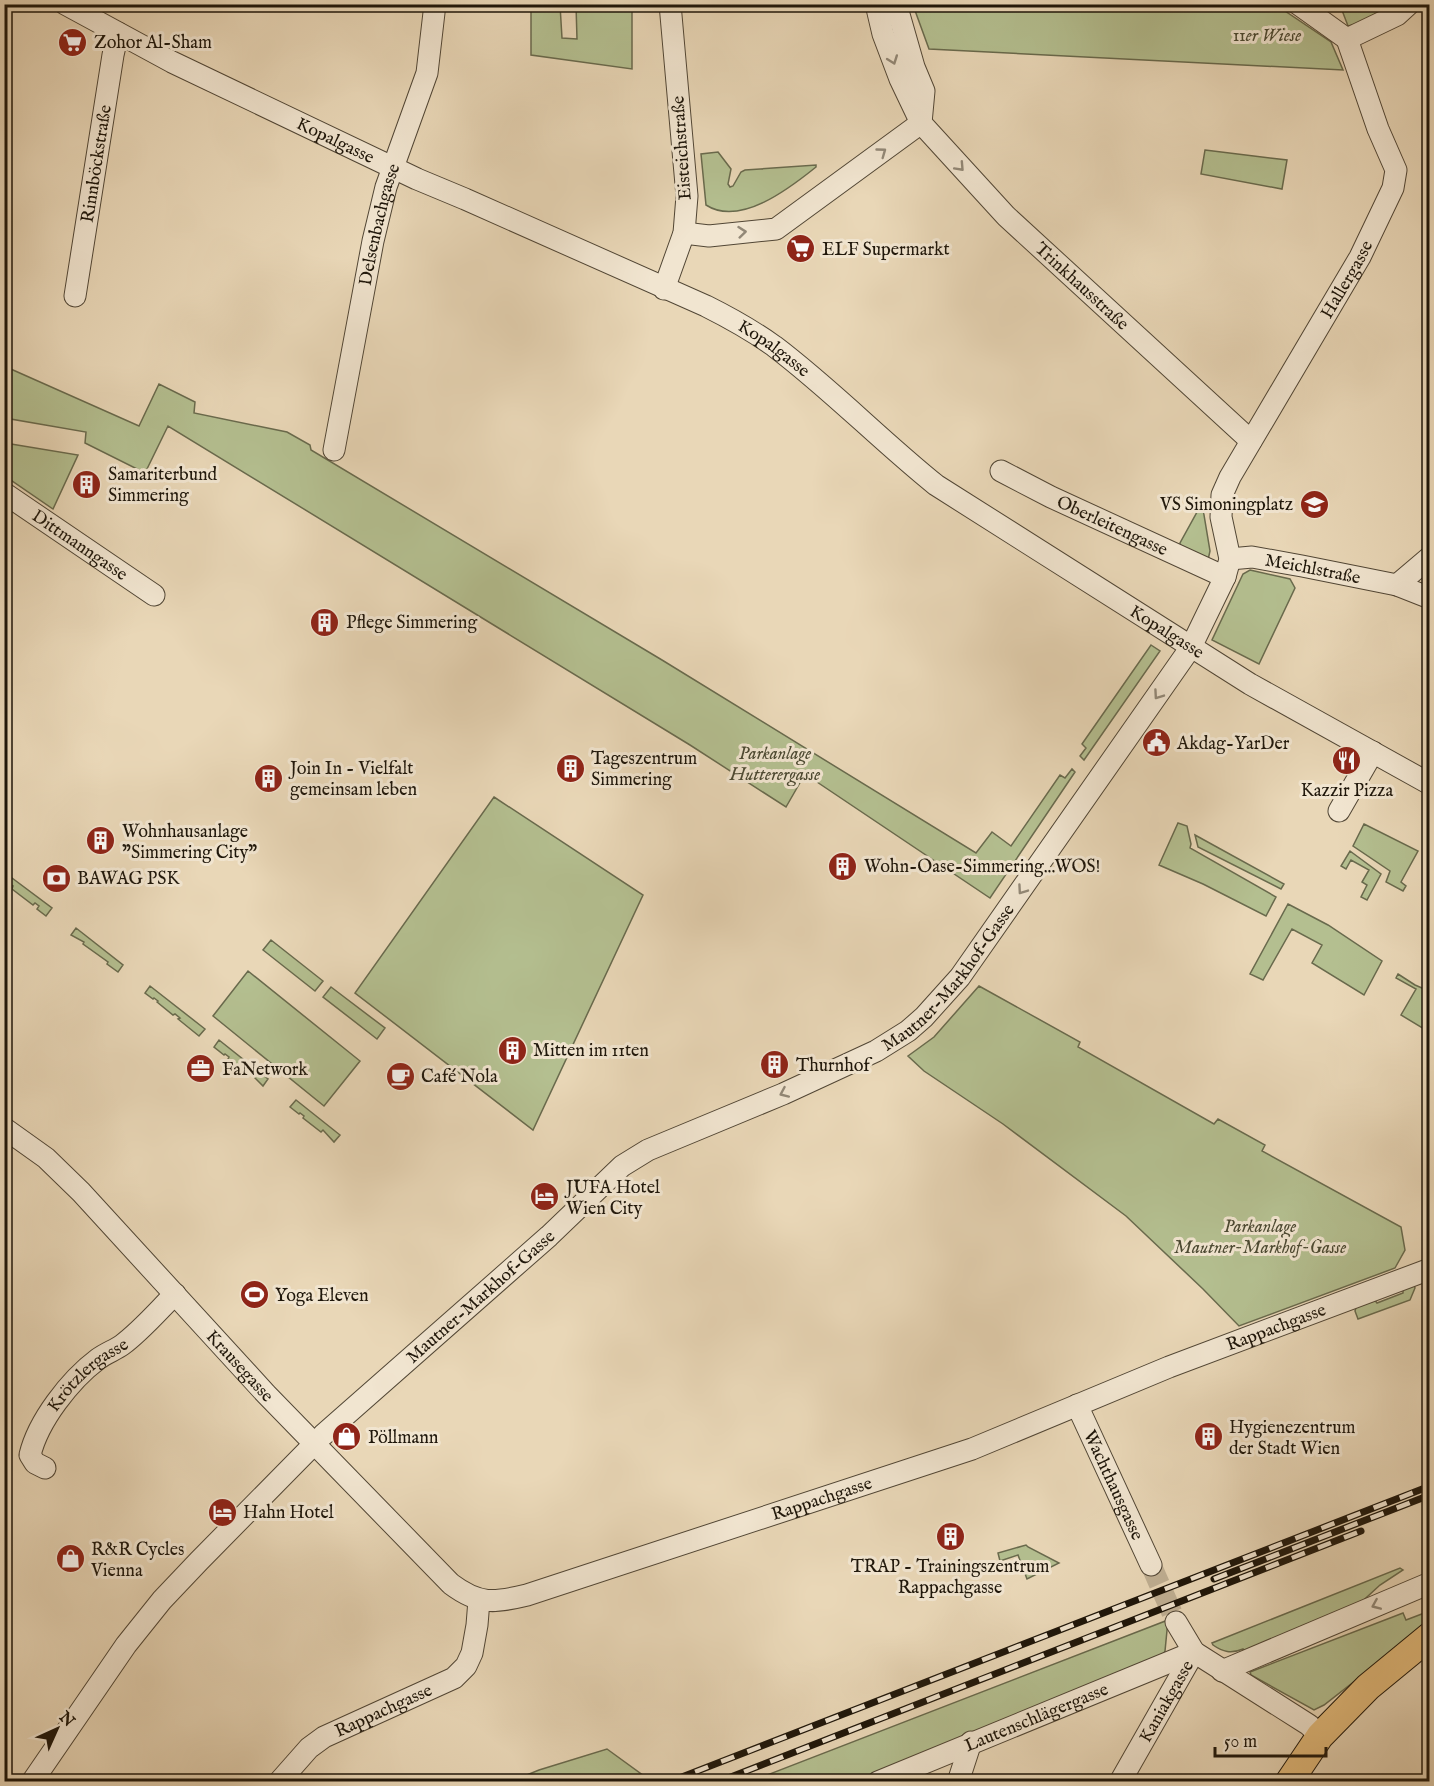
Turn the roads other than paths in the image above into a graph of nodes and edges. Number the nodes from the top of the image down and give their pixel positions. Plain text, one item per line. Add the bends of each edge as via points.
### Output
1 (65, 4) edge
2 (435, 4) edge
3 (670, 4) edge
4 (876, 4) edge
5 (896, 4) edge
6 (1298, 4) edge
7 (1410, 4) edge
8 (118, 33) junction
9 (1347, 39) junction
10 (921, 123) junction
11 (393, 168) junction
12 (684, 232) junction
13 (664, 289) junction
14 (75, 296) dead end
15 (1251, 441) junction
16 (334, 450) dead end
17 (1001, 471) dead end
18 (4, 493) edge
19 (1430, 557) edge
20 (1227, 568) junction
21 (1430, 584) edge
22 (1397, 585) junction
23 (154, 595) dead end
24 (1430, 598) edge
25 (1191, 647) junction
26 (1373, 752) junction
27 (1430, 784) edge
28 (1339, 811) dead end
29 (4, 1128) edge
30 (1430, 1269) edge
31 (175, 1294) junction
32 (1077, 1405) junction
33 (315, 1442) junction
34 (45, 1468) dead end
35 (1152, 1565) tunnel mouth
36 (1430, 1582) edge
37 (479, 1600) junction
38 (1176, 1622) tunnel mouth
39 (1430, 1636) edge
40 (1194, 1652) junction
41 (1222, 1671) junction
42 (1320, 1736) junction
43 (971, 1742) junction
44 (32, 1782) edge
45 (279, 1782) edge
46 (878, 1782) edge
47 (958, 1782) edge
48 (1120, 1782) edge
49 (1289, 1782) edge

1 - 8 street, Kopalgasse
2 - 11 street, Delsenbachgasse via 427,73
3 - 12 street, Eisteichstraße via 687,196
4 -> 10 street, Trinkhausstraße via 900,79
5 - 10 street via 924,92
6 - 9 street
7 - 9 street via 1397,15
8 - 11 street, Kopalgasse
8 - 14 street, Rinnböckstraße
9 - 15 street, Hallergasse via 1396,170 1393,188 1360,257
12 -> 10 street via 709,236 776,229
10 -> 15 street, Trinkhausstraße via 1006,216
11 - 13 street, Kopalgasse
11 - 16 street, Delsenbachgasse via 373,241
12 - 13 street, Eisteichstraße
13 - 25 street, Kopalgasse via 706,306 772,345 936,484
15 - 20 street, Hallergasse via 1222,495
17 - 20 street, Oberleitengasse via 1051,497
18 - 23 street, Dittmanngasse
19 - 22 street
20 - 22 street, Meichlstraße via 1251,556
20 - 25 street, Mautner-Markhof-Gasse
21 - 22 street, Meichlstraße
22 - 24 street, Meichlstraße
25 - 26 street, Kopalgasse
25 -> 33 street, Mautner-Markhof-Gasse via 976,956 924,1017 866,1056 634,1157
26 - 27 street, Kopalgasse
26 - 28 street
29 - 31 street, Krausegasse via 68,1179
30 - 32 street, Rappachgasse
31 - 33 street, Krausegasse
31 - 34 street, Krötzlergasse via 123,1345 98,1359 67,1389 50,1412 30,1455
32 - 35 street, Wachthausgasse
32 - 37 street, Rappachgasse via 972,1449 769,1517 527,1595 492,1602
33 - 37 street, Krausegasse via 451,1584
33 - 44 street, Mautner-Markhof-Gasse via 162,1600 126,1645
36 -> 41 street
37 - 45 street, Rappachgasse via 472,1653 461,1672 442,1685 324,1737
38 - 40 street
39 - 42 main road via 1368,1686
40 - 41 street
40 - 43 street, Lautenschlägergasse
40 - 48 street, Kaniakgasse
41 - 42 street via 1306,1723
42 - 49 main road
43 - 46 street, Lautenschlägergasse
43 - 47 street

